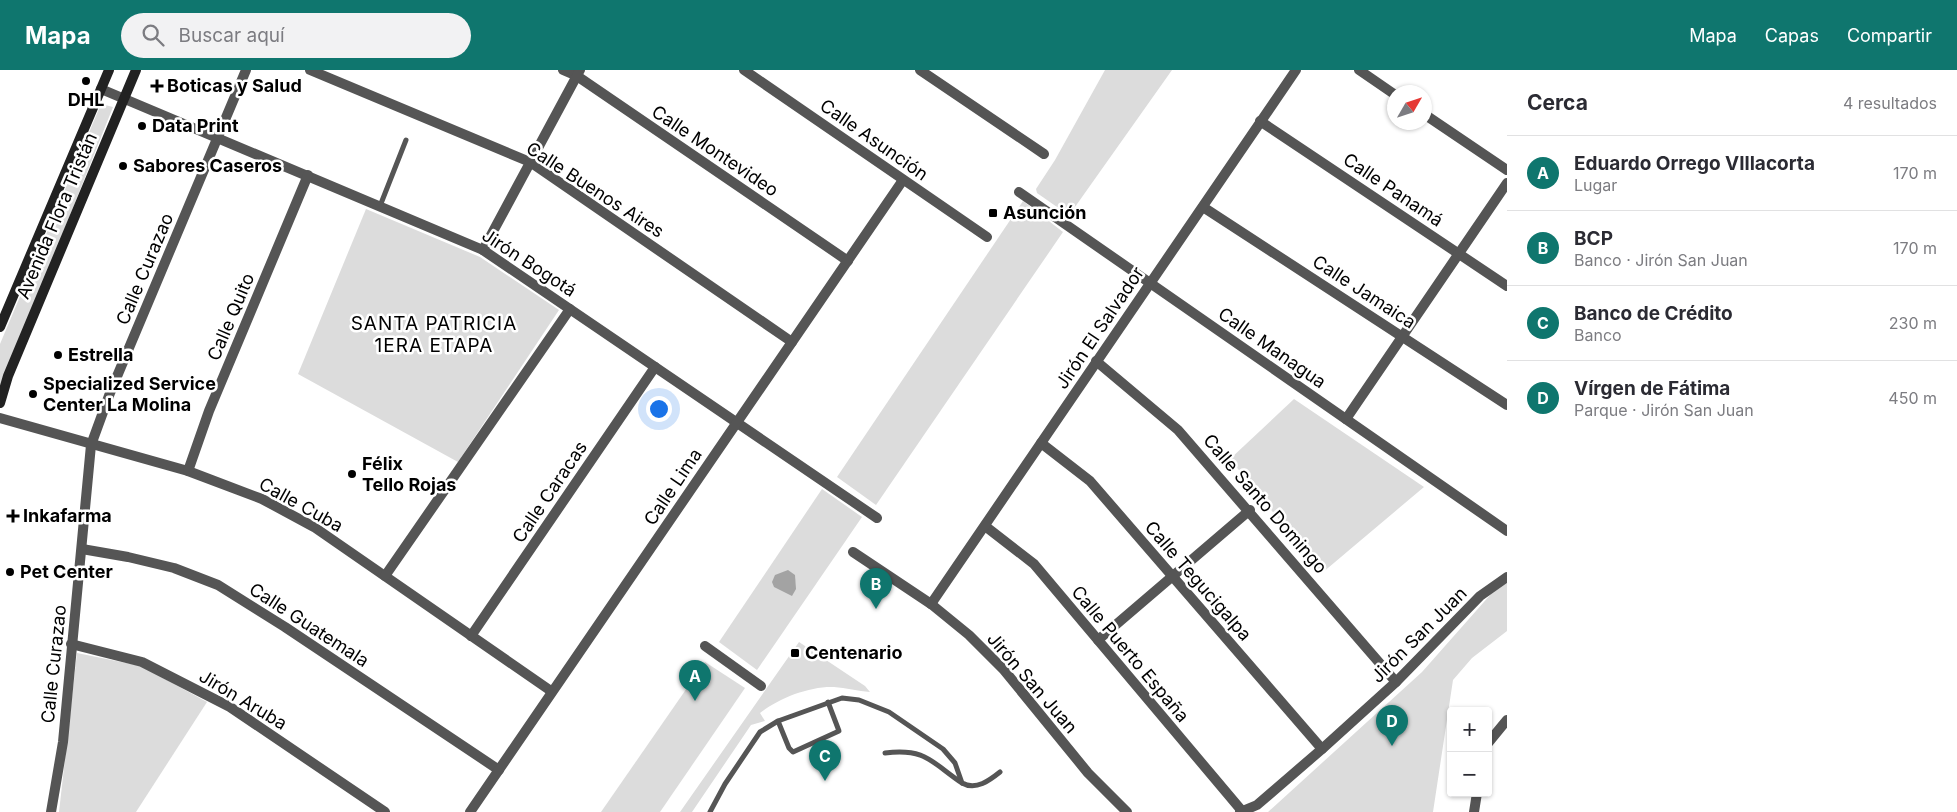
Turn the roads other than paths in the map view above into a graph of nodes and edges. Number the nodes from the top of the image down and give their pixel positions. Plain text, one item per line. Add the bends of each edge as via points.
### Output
1 (109, 70) edge
2 (136, 70) edge
3 (246, 70) edge
4 (310, 70) edge
5 (563, 70) edge
6 (744, 70) edge
7 (920, 70) edge
8 (1296, 70) edge
9 (1359, 70) edge
10 (579, 73) edge
11 (934, 74) edge
12 (102, 89) junction
13 (1387, 89) edge
14 (125, 97) junction
15 (1432, 119) edge
16 (1260, 121) junction
17 (217, 138) junction
18 (406, 140) dead end
19 (1044, 154) dead end
20 (530, 162) junction
21 (1507, 170) edge
22 (308, 175) junction
23 (903, 180) junction
24 (1507, 183) edge
25 (1019, 192) dead end
26 (380, 206) junction
27 (1203, 207) junction
28 (987, 237) dead end
29 (483, 250) junction
30 (1459, 254) junction
31 (848, 261) junction
32 (1150, 283) junction
33 (1507, 286) edge
34 (570, 309) junction
35 (0, 326) edge
36 (1402, 337) junction
37 (792, 342) junction
38 (1096, 361) junction
39 (655, 367) junction
40 (0, 404) edge
41 (1507, 405) edge
42 (0, 418) edge
43 (1346, 419) junction
44 (737, 422) junction
45 (1042, 443) junction
46 (91, 445) junction
47 (188, 471) junction
48 (1250, 510) junction
49 (877, 518) dead end
50 (985, 526) junction
51 (1507, 531) edge
52 (82, 549) junction
53 (853, 552) dead end
54 (385, 576) junction
55 (1173, 577) junction
56 (1507, 577) edge
57 (932, 604) junction
58 (471, 636) junction
59 (1098, 640) junction
60 (71, 644) junction
61 (705, 646) dead end
62 (1396, 682) junction
63 (761, 686) dead end
64 (552, 691) junction
65 (828, 702) junction
66 (1507, 720) edge
67 (778, 721) junction
68 (1492, 738) edge
69 (1322, 749) junction
70 (886, 753) dead end
71 (499, 770) junction
72 (1000, 772) dead end
73 (962, 783) junction
74 (1476, 797) edge
75 (51, 812) edge
76 (386, 812) edge
77 (470, 812) edge
78 (710, 812) edge
79 (1127, 812) edge
80 (1241, 812) edge
81 (1474, 812) edge

1 - 12 main road, Avenida Flora Tristán
2 - 14 main road, Avenida Flora Tristán
3 - 17 street, Calle Curazao
4 - 20 street, Calle Buenos Aires
5 - 10 street, Calle Montevideo
6 - 23 street, Calle Asunción
7 - 11 street
8 - 16 street, Jirón El Salvador
9 - 13 street
10 - 20 street
10 - 31 street, Calle Montevideo
11 - 19 street
12 - 14 street, Jirón Bogotá
12 - 35 main road, Avenida Flora Tristán
14 - 17 street, Jirón Bogotá
14 - 40 main road, Avenida Flora Tristán via 8,376
15 - 21 street
16 - 27 street, Jirón El Salvador
16 - 30 street, Calle Panamá
17 - 22 street, Jirón Bogotá
17 - 46 street, Calle Curazao
18 - 26 lane
20 - 29 street
20 - 37 street, Calle Buenos Aires
22 - 26 street, Jirón Bogotá
22 - 47 street, Calle Quito via 209,411
23 - 28 street, Calle Asunción
23 - 31 street, Calle Lima
24 - 30 street
25 - 32 street, Calle Managua
26 - 29 street, Jirón Bogotá
27 - 32 street, Jirón El Salvador
27 - 36 street, Calle Jamaica
29 - 34 street, Jirón Bogotá
30 - 33 street, Calle Panamá
30 - 36 street
31 - 37 street, Calle Lima
32 - 38 street, Jirón El Salvador
32 - 43 street, Calle Managua
34 - 39 street, Jirón Bogotá
34 - 54 street
36 - 41 street, Calle Jamaica
36 - 43 street
37 - 44 street, Calle Lima
38 - 45 street, Jirón El Salvador
38 - 48 street, Calle Santo Domingo via 1178,430
39 - 44 street, Jirón Bogotá
39 - 58 street, Calle Caracas
42 - 46 street, Calle Cuba
43 - 51 street, Calle Managua
44 - 49 street, Jirón Bogotá
44 - 64 street, Calle Lima
45 - 50 street, Jirón El Salvador
45 - 55 street, Calle Tegucigalpa via 1090,481
46 - 47 street, Calle Cuba
46 - 52 street, Calle Curazao
47 - 54 street, Calle Cuba via 244,492 296,517
48 - 55 street
48 - 62 street, Calle Santo Domingo
50 - 57 street, Jirón El Salvador
50 - 59 street, Calle Puerto España via 1034,564
52 - 60 street, Calle Curazao
52 - 71 street, Calle Guatemala via 174,568 218,585
53 - 57 street, Jirón San Juan
54 - 58 street, Calle Cuba
55 - 59 street
55 - 69 street, Calle Tegucigalpa
56 - 62 street, Jirón San Juan via 1480,596
57 - 79 street, Jirón San Juan via 1004,670 1088,773
58 - 64 street, Calle Cuba
59 - 80 street, Calle Puerto España
60 - 75 street, Calle Curazao via 62,742
60 - 76 street, Jirón Aruba via 142,662 230,707
61 - 63 street
62 - 69 street, Jirón San Juan
64 - 71 street, Calle Lima
65 - 67 lane
65 - 67 lane via 840,731 793,752
65 - 73 lane via 842,698 859,700 889,712 943,749 955,763
66 - 68 street
67 - 78 lane via 760,732
69 - 80 street, Jirón San Juan via 1257,806
70 - 73 lane via 907,750 927,757
71 - 77 street, Calle Lima
72 - 73 lane via 976,786
74 - 81 street

